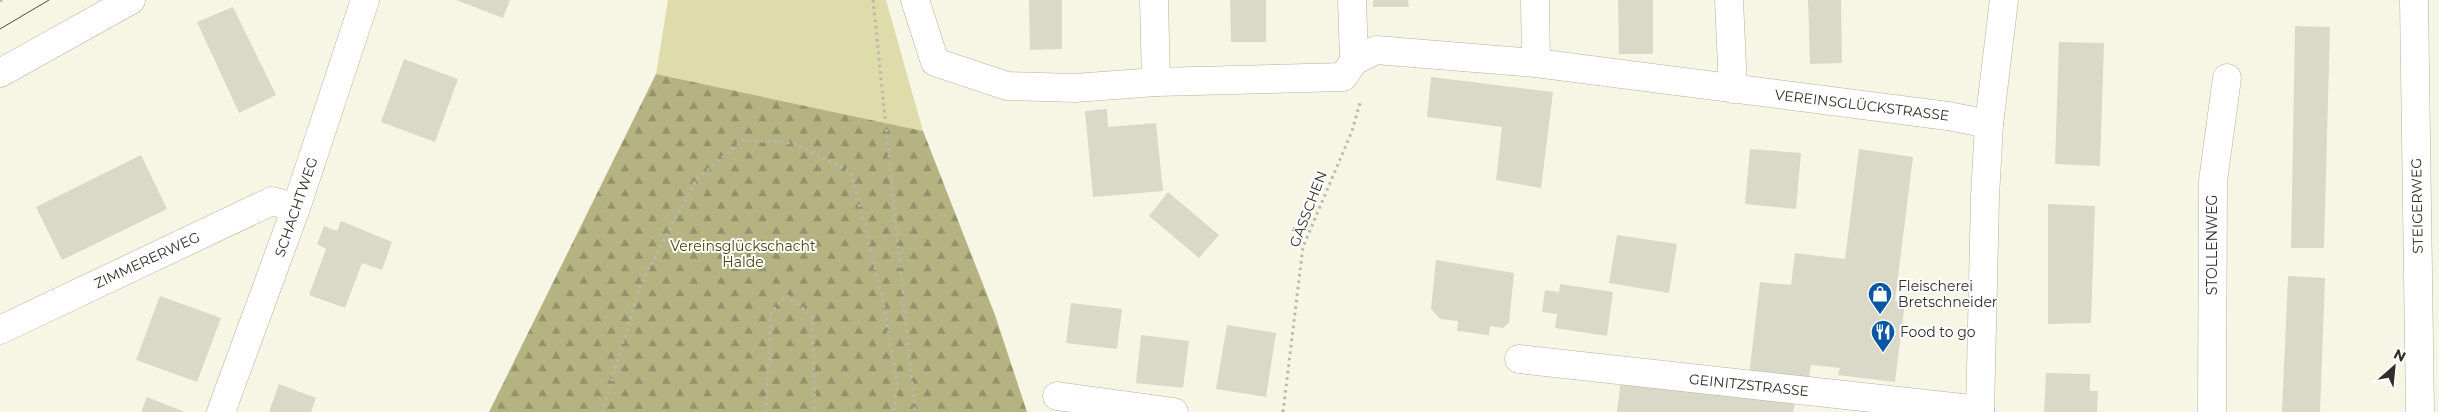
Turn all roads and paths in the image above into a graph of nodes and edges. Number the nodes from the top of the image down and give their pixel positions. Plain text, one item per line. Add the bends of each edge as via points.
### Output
1 (131, 0) edge
2 (366, 0) edge
3 (873, 0) edge
4 (915, 0) edge
5 (1154, 0) edge
6 (1352, 0) edge
7 (1535, 0) edge
8 (1729, 0) edge
9 (2004, 0) edge
10 (2414, 0) edge
11 (1354, 61) junction
12 (1536, 64) junction
13 (0, 72) edge
14 (2227, 78) dead end
15 (1156, 82) junction
16 (1733, 90) junction
17 (1362, 95) dead end
18 (1989, 124) junction
19 (296, 208) junction
20 (0, 330) edge
21 (1519, 359) dead end
22 (1057, 396) dead end
23 (1980, 411) edge
24 (221, 412) edge
25 (602, 412) edge
26 (766, 412) edge
27 (815, 412) edge
28 (894, 412) edge
29 (915, 412) edge
30 (1174, 412) edge
31 (1283, 412) edge
32 (2212, 412) edge
33 (2420, 412) edge

1 - 13 street
2 - 19 street, SCHACHTWEG
3 - 29 path
4 - 15 street, VEREINSGLÜCKSTRASSE via 935,62 1007,86 1075,88
5 - 15 street
6 - 11 street
7 - 12 street
8 - 16 street
9 - 18 street, GEINITZSTRASSE
10 - 33 street, STEIGERWEG
11 - 12 street, VEREINSGLÜCKSTRASSE via 1376,50
11 - 15 street, VEREINSGLÜCKSTRASSE via 1343,77
12 - 16 street, VEREINSGLÜCKSTRASSE
14 - 32 street, STOLLENWEG via 2213,182
16 - 18 street, VEREINSGLÜCKSTRASSE via 1948,116
17 - 31 path, GÄSSCHEN via 1352,131 1302,247
18 - 23 street, GEINITZSTRASSE
19 - 20 street, ZIMMERERWEG via 272,201
19 - 24 street, SCHACHTWEG
21 - 23 street, GEINITZSTRASSE
22 - 30 street
25 - 28 path via 641,283 696,180 743,140 793,143 851,172 882,296 897,382
26 - 27 path via 771,312 786,295 812,316

